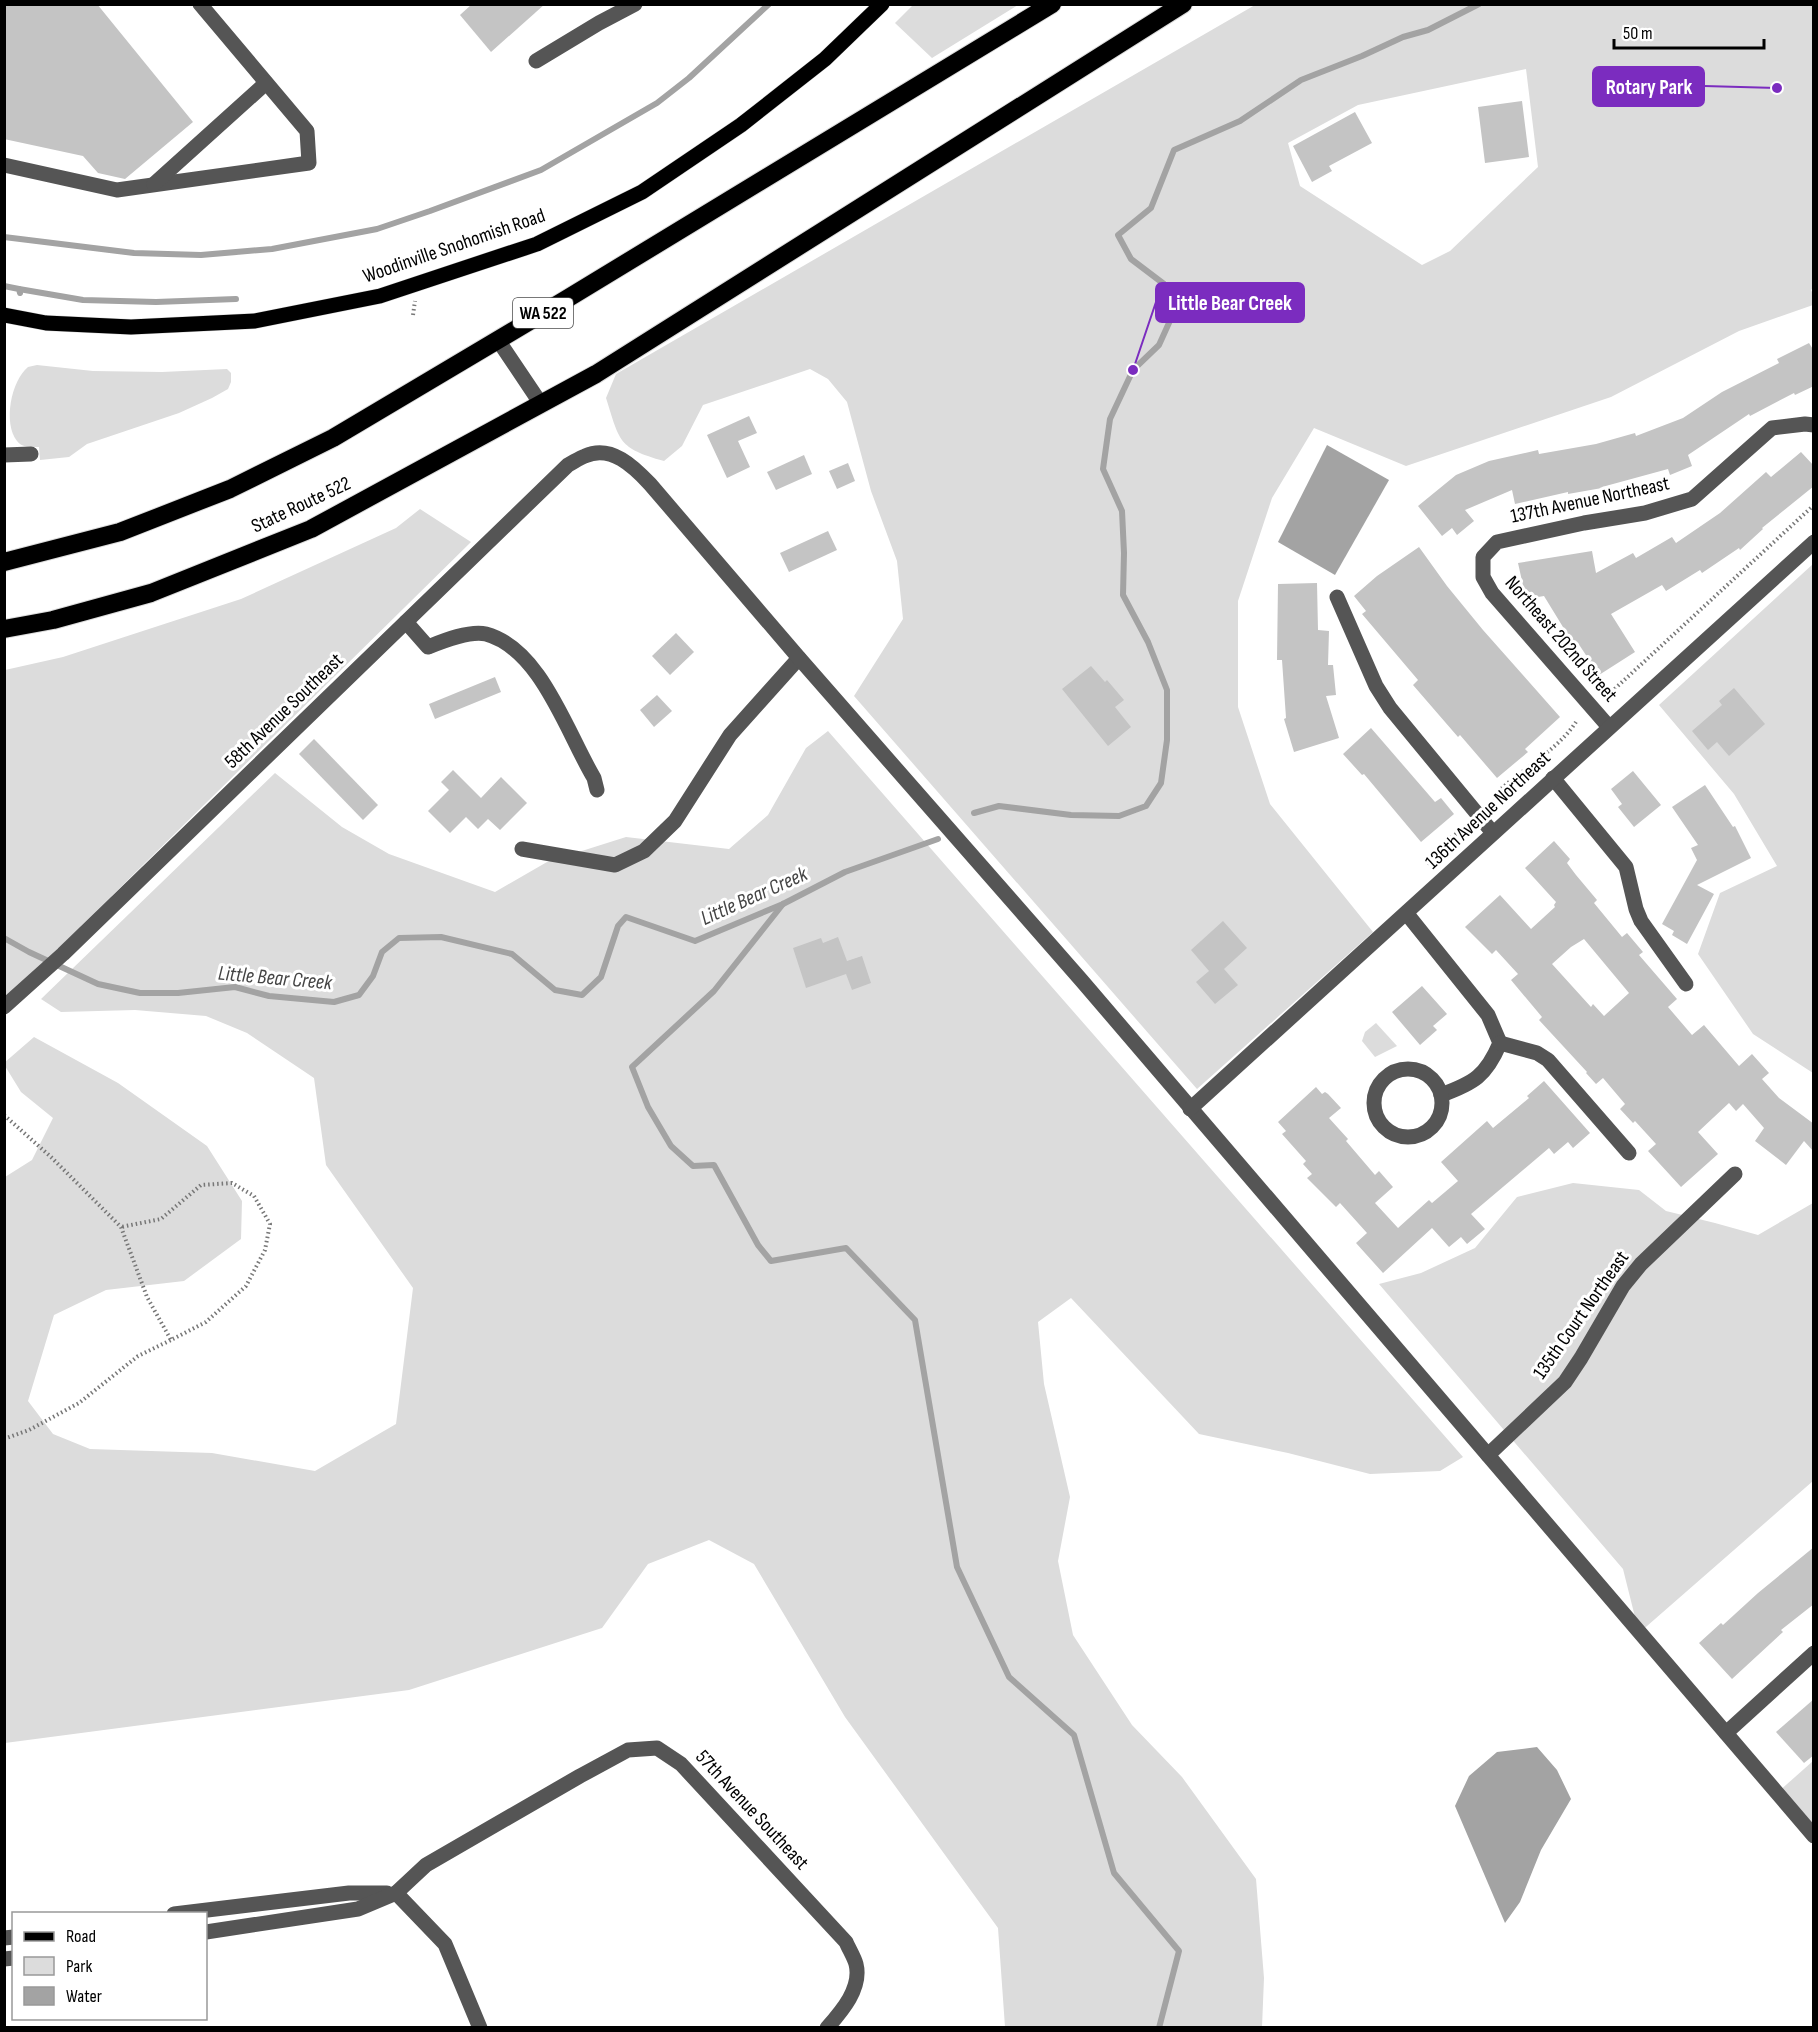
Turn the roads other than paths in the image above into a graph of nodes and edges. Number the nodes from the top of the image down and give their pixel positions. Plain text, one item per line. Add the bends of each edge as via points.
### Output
1 (200, 4) edge
2 (635, 4) edge
3 (882, 4) edge
4 (1052, 4) edge
5 (1183, 4) edge
6 (536, 61) dead end
7 (266, 83) junction
8 (4, 165) edge
9 (154, 184) junction
10 (4, 315) edge
11 (498, 340) junction
12 (541, 404) junction
13 (1814, 425) edge
14 (30, 454) dead end
15 (4, 455) edge
16 (1814, 542) edge
17 (4, 562) edge
18 (1483, 577) joint
19 (1337, 597) dead end
20 (406, 622) junction
21 (4, 629) edge
22 (799, 658) junction
23 (1609, 727) junction
24 (1553, 778) junction
25 (597, 790) dead end
26 (1493, 833) junction
27 (522, 849) dead end
28 (1407, 914) junction
29 (1686, 984) dead end
30 (4, 1007) edge
31 (1500, 1043) junction
32 (1441, 1095) junction
33 (1190, 1109) junction
34 (1629, 1153) dead end
35 (1735, 1174) dead end
36 (1488, 1455) junction
37 (1814, 1653) edge
38 (1726, 1733) junction
39 (1814, 1836) edge
40 (396, 1893) junction
41 (191, 1912) edge
42 (207, 1932) edge
43 (480, 2028) edge
44 (827, 2028) edge

1 - 7 street
2 - 6 street
3 - 10 main road, Woodinville Snohomish Road via 825,59 741,125 642,192 537,244 380,296 255,321 131,327 46,323
4 - 11 highway, WA 522
5 - 12 highway, State Route 522 via 596,374
7 - 9 street
7 - 9 street via 307,131 309,163
8 - 9 street via 117,190
11 - 12 street
11 - 17 highway, WA 522 via 333,438 230,489 120,532
12 - 21 highway, State Route 522 via 311,529 151,592 53,620
13 - 18 street, 137th Avenue Northeast via 1772,428 1692,499 1645,513 1497,542 1483,557
14 - 15 street
16 - 23 street, 136th Avenue Northeast
18 - 23 street, Northeast 202nd Street via 1492,593
19 - 26 street via 1376,686 1390,708
20 - 22 street, 58th Avenue Southeast via 568,465 597,452 617,456 635,468
20 - 25 street via 428,646 484,634 513,647 541,679
20 - 30 street, 58th Avenue Southeast
22 - 27 street via 730,735 675,821 644,851 615,865
22 - 33 street
23 - 24 street, 136th Avenue Northeast
24 - 26 street, 136th Avenue Northeast
24 - 29 street via 1626,867 1641,921
26 - 28 street, 136th Avenue Northeast
28 - 31 street via 1488,1015
28 - 33 street, 136th Avenue Northeast
31 - 32 street via 1483,1073 1467,1086
31 - 34 street via 1548,1059
32 - 32 street via 1430,1077 1420,1072 1398,1071 1380,1085 1374,1107 1383,1126 1392,1133 1413,1137 1424,1134 1439,1118
33 - 36 street
35 - 36 street, 135th Court Northeast via 1641,1264 1623,1286 1565,1382
36 - 38 street
37 - 38 street
38 - 39 street
40 - 41 street via 349,1893
40 - 42 street, 57th Avenue Southeast via 358,1909
40 - 43 street via 445,1944
40 - 44 street, 57th Avenue Southeast via 426,1865 580,1776 628,1750 657,1748 681,1764 846,1942 856,1965 855,1989

